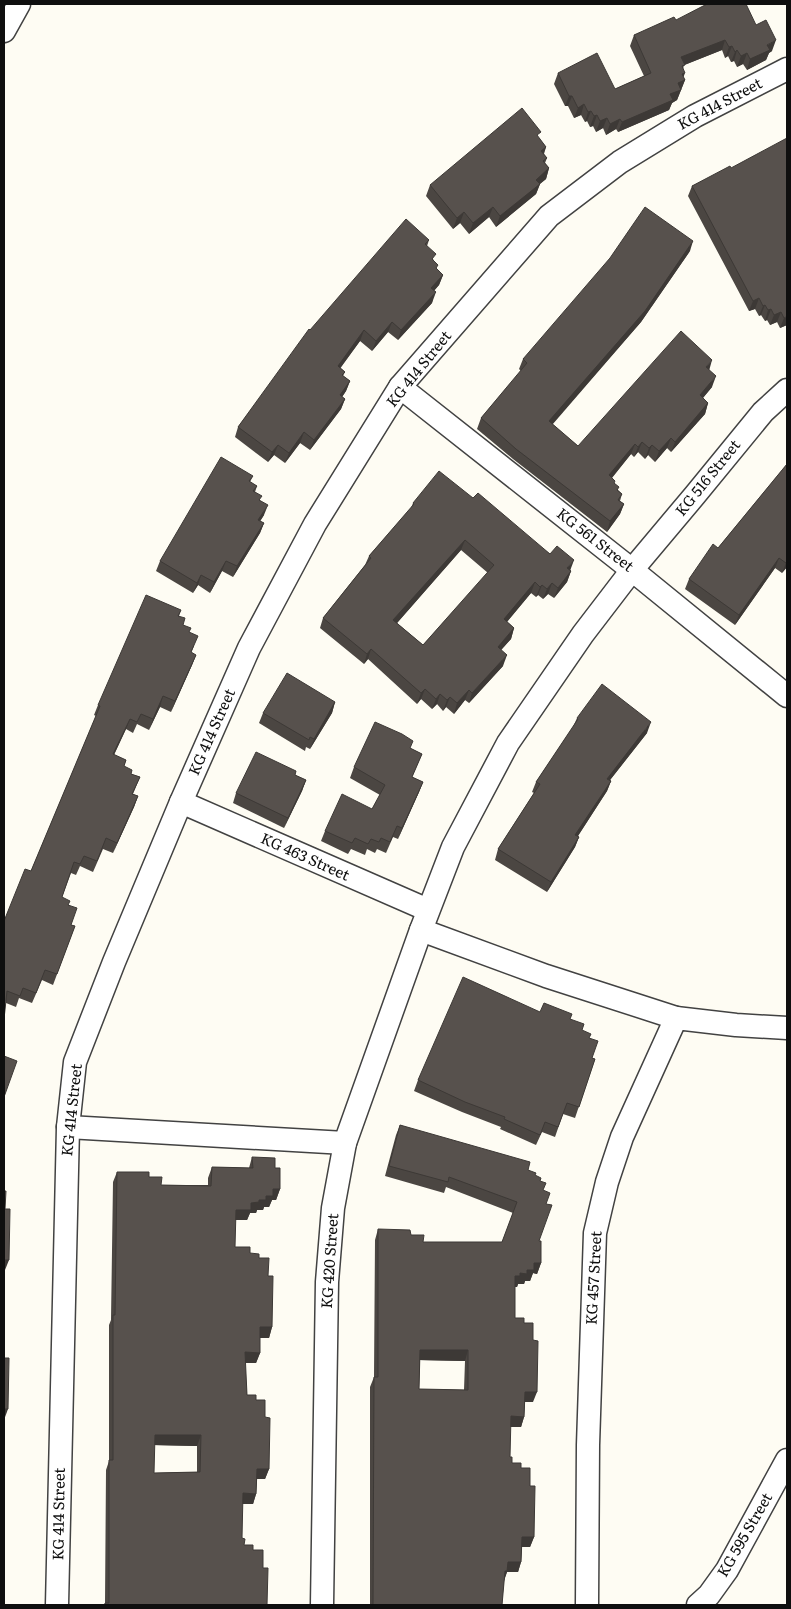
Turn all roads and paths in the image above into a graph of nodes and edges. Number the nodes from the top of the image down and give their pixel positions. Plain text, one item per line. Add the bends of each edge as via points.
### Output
1 (19, 4) edge
2 (4, 31) edge
3 (787, 69) edge
4 (400, 387) junction
5 (787, 390) edge
6 (632, 570) junction
7 (787, 696) edge
8 (181, 802) junction
9 (425, 920) junction
10 (676, 1018) junction
11 (787, 1028) edge
12 (68, 1127) junction
13 (345, 1143) junction
14 (787, 1460) edge
15 (58, 1605) edge
16 (322, 1605) edge
17 (587, 1605) edge
18 (698, 1605) edge

1 - 2 street
3 - 4 street, KG 414 Street via 695,116 620,162 549,216
4 - 6 street, KG 561 Street
4 - 8 street, KG 414 Street via 314,524 249,648
5 - 6 street, KG 516 Street via 763,412
6 - 7 street, KG 561 Street
6 - 9 street, KG 516 Street via 582,634 508,742 453,847
8 - 9 street, KG 463 Street
8 - 12 street, KG 414 Street via 75,1062
9 - 10 street, KG 463 Street via 546,976
9 - 13 street, KG 420 Street
10 - 11 street
10 - 17 street, KG 457 Street via 622,1137 595,1233
12 - 13 street
12 - 15 street, KG 414 Street
13 - 16 street, KG 420 Street via 333,1208 327,1282
14 - 18 street, KG 595 Street via 727,1570

